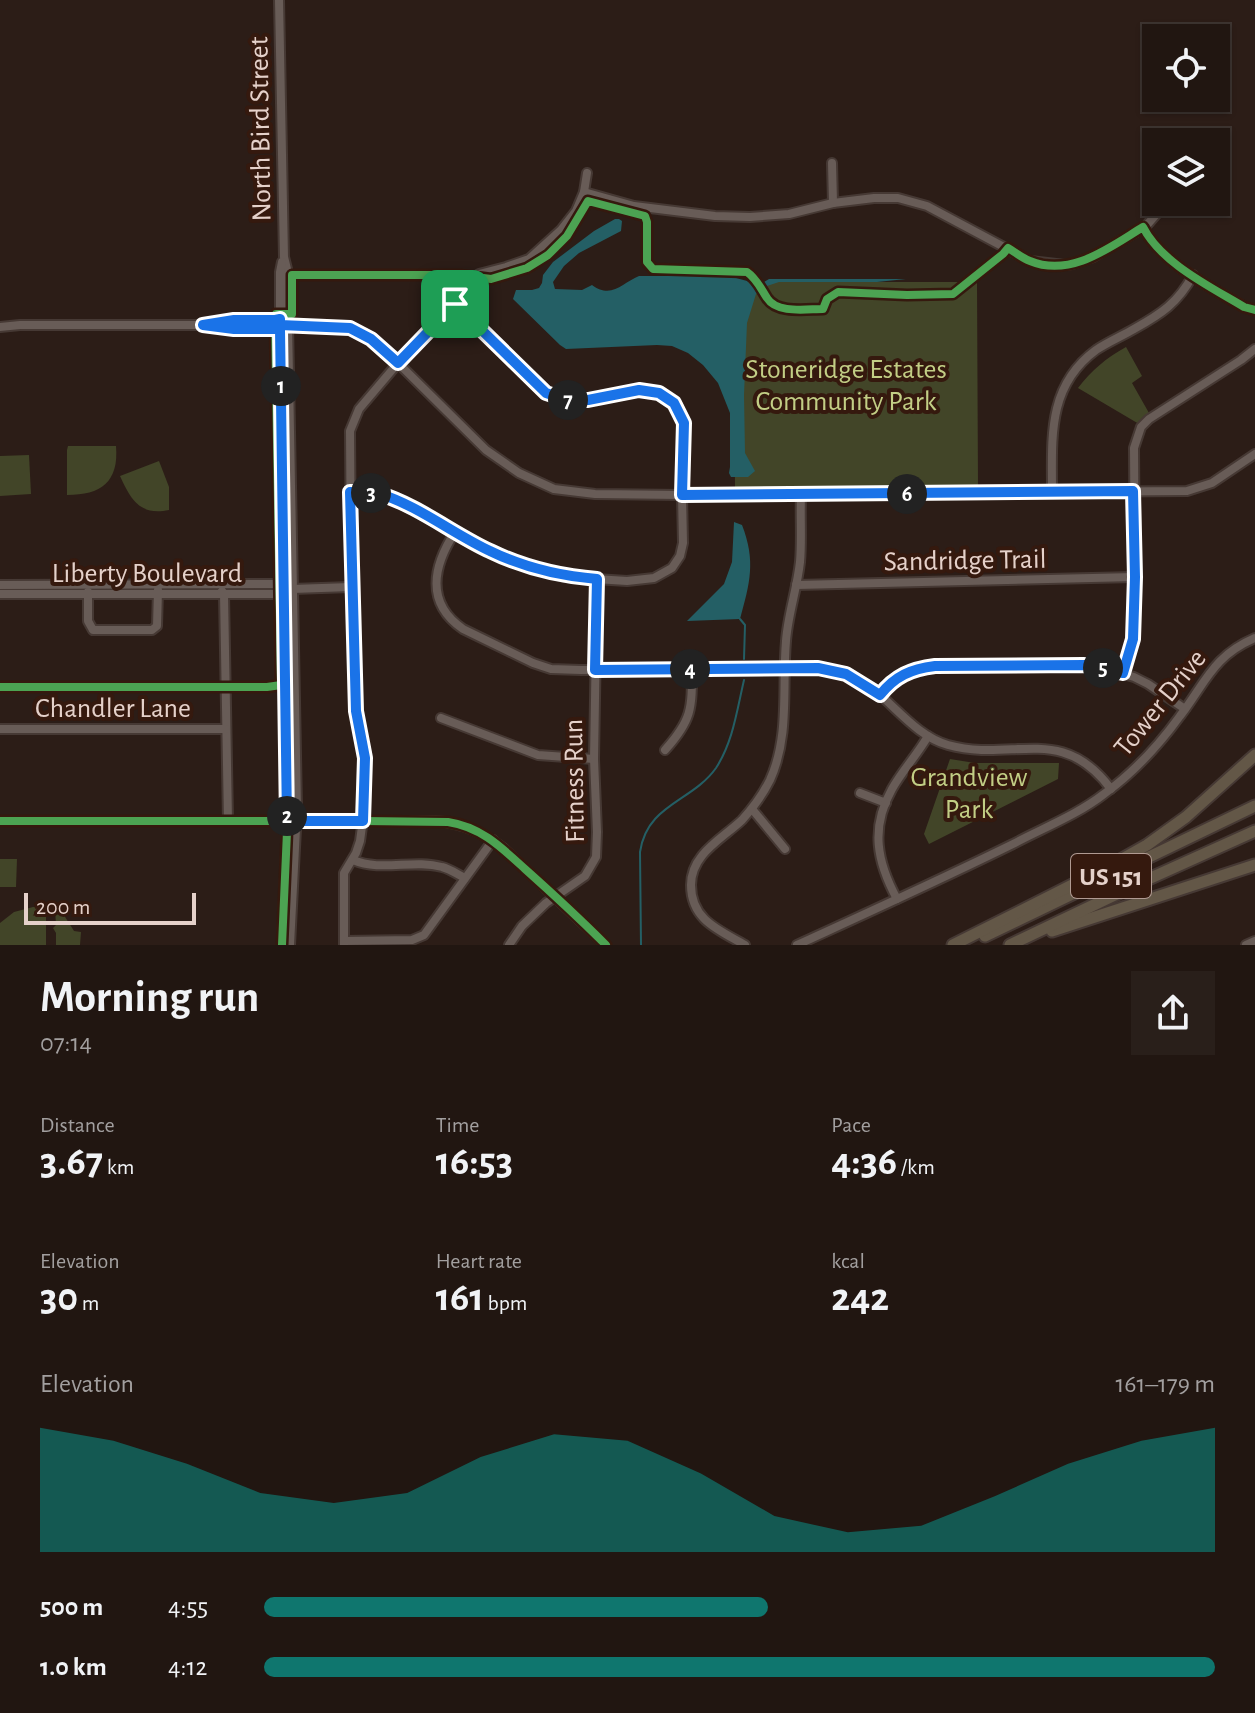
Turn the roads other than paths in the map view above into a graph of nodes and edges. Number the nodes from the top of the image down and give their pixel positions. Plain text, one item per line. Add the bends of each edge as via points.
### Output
1 (279, 0) edge
2 (832, 163) dead end
3 (587, 173) dead end
4 (584, 192) junction
5 (833, 203) junction
6 (1156, 216) edge
7 (1143, 227) junction
8 (1193, 275) junction
9 (455, 304) junction
10 (1255, 310) edge
11 (282, 324) junction
12 (0, 325) edge
13 (1255, 349) edge
14 (398, 363) junction
15 (1255, 454) edge
16 (1133, 491) junction
17 (350, 492) junction
18 (1052, 492) junction
19 (682, 495) junction
20 (801, 495) junction
21 (455, 532) junction
22 (1135, 577) junction
23 (597, 579) junction
24 (0, 585) edge
25 (219, 585) junction
26 (796, 585) junction
27 (288, 586) junction
28 (351, 587) junction
29 (88, 590) junction
30 (158, 590) junction
31 (0, 594) edge
32 (224, 594) junction
33 (283, 594) junction
34 (1255, 638) edge
35 (692, 669) junction
36 (784, 669) junction
37 (595, 670) junction
38 (1123, 673) junction
39 (880, 695) junction
40 (1185, 709) junction
41 (441, 718) dead end
42 (0, 729) edge
43 (226, 729) junction
44 (928, 736) junction
45 (665, 750) dead end
46 (1255, 755) edge
47 (594, 759) junction
48 (1111, 789) junction
49 (860, 793) dead end
50 (886, 803) junction
51 (1255, 806) edge
52 (752, 809) junction
53 (0, 821) edge
54 (228, 821) junction
55 (292, 821) junction
56 (363, 821) junction
57 (1255, 831) edge
58 (493, 840) junction
59 (785, 849) dead end
60 (353, 860) junction
61 (1255, 865) edge
62 (465, 878) junction
63 (556, 896) junction
64 (897, 899) junction
65 (703, 919) junction
66 (695, 926) dead end
67 (1255, 941) edge
68 (344, 943) edge
69 (282, 945) edge
70 (290, 945) edge
71 (509, 945) edge
72 (606, 945) edge
73 (745, 945) edge
74 (797, 945) edge
75 (953, 945) edge
76 (967, 945) edge
77 (1010, 945) edge
78 (1018, 945) edge
79 (1246, 945) edge

1 - 11 street, North Bird Street
2 - 5 street
3 - 4 street
4 - 5 street via 634,206 715,216 789,214
4 - 9 street via 576,211 547,245 529,259 479,274
5 - 7 street via 898,198 927,206 1030,261 1054,265 1093,257
6 - 7 street
7 - 8 street via 1153,243
8 - 10 street
8 - 18 street via 1163,313 1096,351 1075,372 1054,416
9 - 14 street
9 - 19 street via 546,393 588,400 639,390 659,393 674,403 684,423
11 - 12 street via 234,320 203,325
11 - 14 street via 350,328
11 - 27 street, North Bird Street
13 - 16 street via 1144,424 1134,448
14 - 17 street via 359,409 350,431
14 - 19 street via 486,450 519,473 554,489
15 - 16 street via 1199,488
16 - 18 street
16 - 22 street
17 - 21 street via 380,494
17 - 28 street
18 - 20 street
19 - 20 street
19 - 23 street via 683,543 672,568 654,578
20 - 26 street
21 - 23 street via 519,563 564,577
21 - 37 street via 437,571 442,607 453,623 544,667
22 - 26 street, Sandridge Trail
22 - 38 street via 1133,639
23 - 37 street, Fitness Run
24 - 29 street, Liberty Boulevard
25 - 27 street, Liberty Boulevard
25 - 30 street, Liberty Boulevard
25 - 32 street
26 - 36 street
27 - 28 street, Liberty Boulevard
27 - 33 street, Liberty Boulevard
27 - 55 street, North Bird Street
28 - 56 street via 356,711 365,758
29 - 30 street, Liberty Boulevard
29 - 30 street via 93,630 155,629
29 - 31 street, Liberty Boulevard
30 - 32 street, Liberty Boulevard
32 - 33 street, Liberty Boulevard
32 - 43 street
33 - 55 street, North Bird Street
34 - 40 street, Tower Drive via 1217,663
35 - 36 street
35 - 37 street
35 - 45 street via 687,718
36 - 39 street via 831,670
36 - 52 street via 782,743 771,777
37 - 47 street, Fitness Run
38 - 39 street via 1084,665 935,666 902,674
38 - 40 street
39 - 44 street
40 - 48 street, Tower Drive
41 - 47 street via 538,755
42 - 43 street, Chandler Lane
43 - 54 street
44 - 48 street via 981,750 1060,750 1087,763
44 - 50 street
46 - 75 highway via 1147,845
47 - 63 street, Fitness Run via 596,857 585,876
48 - 64 street, Tower Drive via 1077,811
49 - 50 street
50 - 64 street via 879,854
51 - 76 highway, US 151
52 - 59 street
52 - 65 street via 697,862 691,887
53 - 54 street
54 - 55 street
55 - 56 street
55 - 69 street, North Bird Street
55 - 70 street, North Bird Street
56 - 58 street via 459,824
56 - 60 street
57 - 77 highway, US 151
58 - 62 street
58 - 63 street
60 - 62 street via 371,866 434,865
60 - 68 street via 344,873
61 - 78 highway
62 - 68 street via 419,938
63 - 71 street, Fitness Run
63 - 72 street
64 - 74 street, Tower Drive
65 - 66 street
65 - 73 street
67 - 79 street

